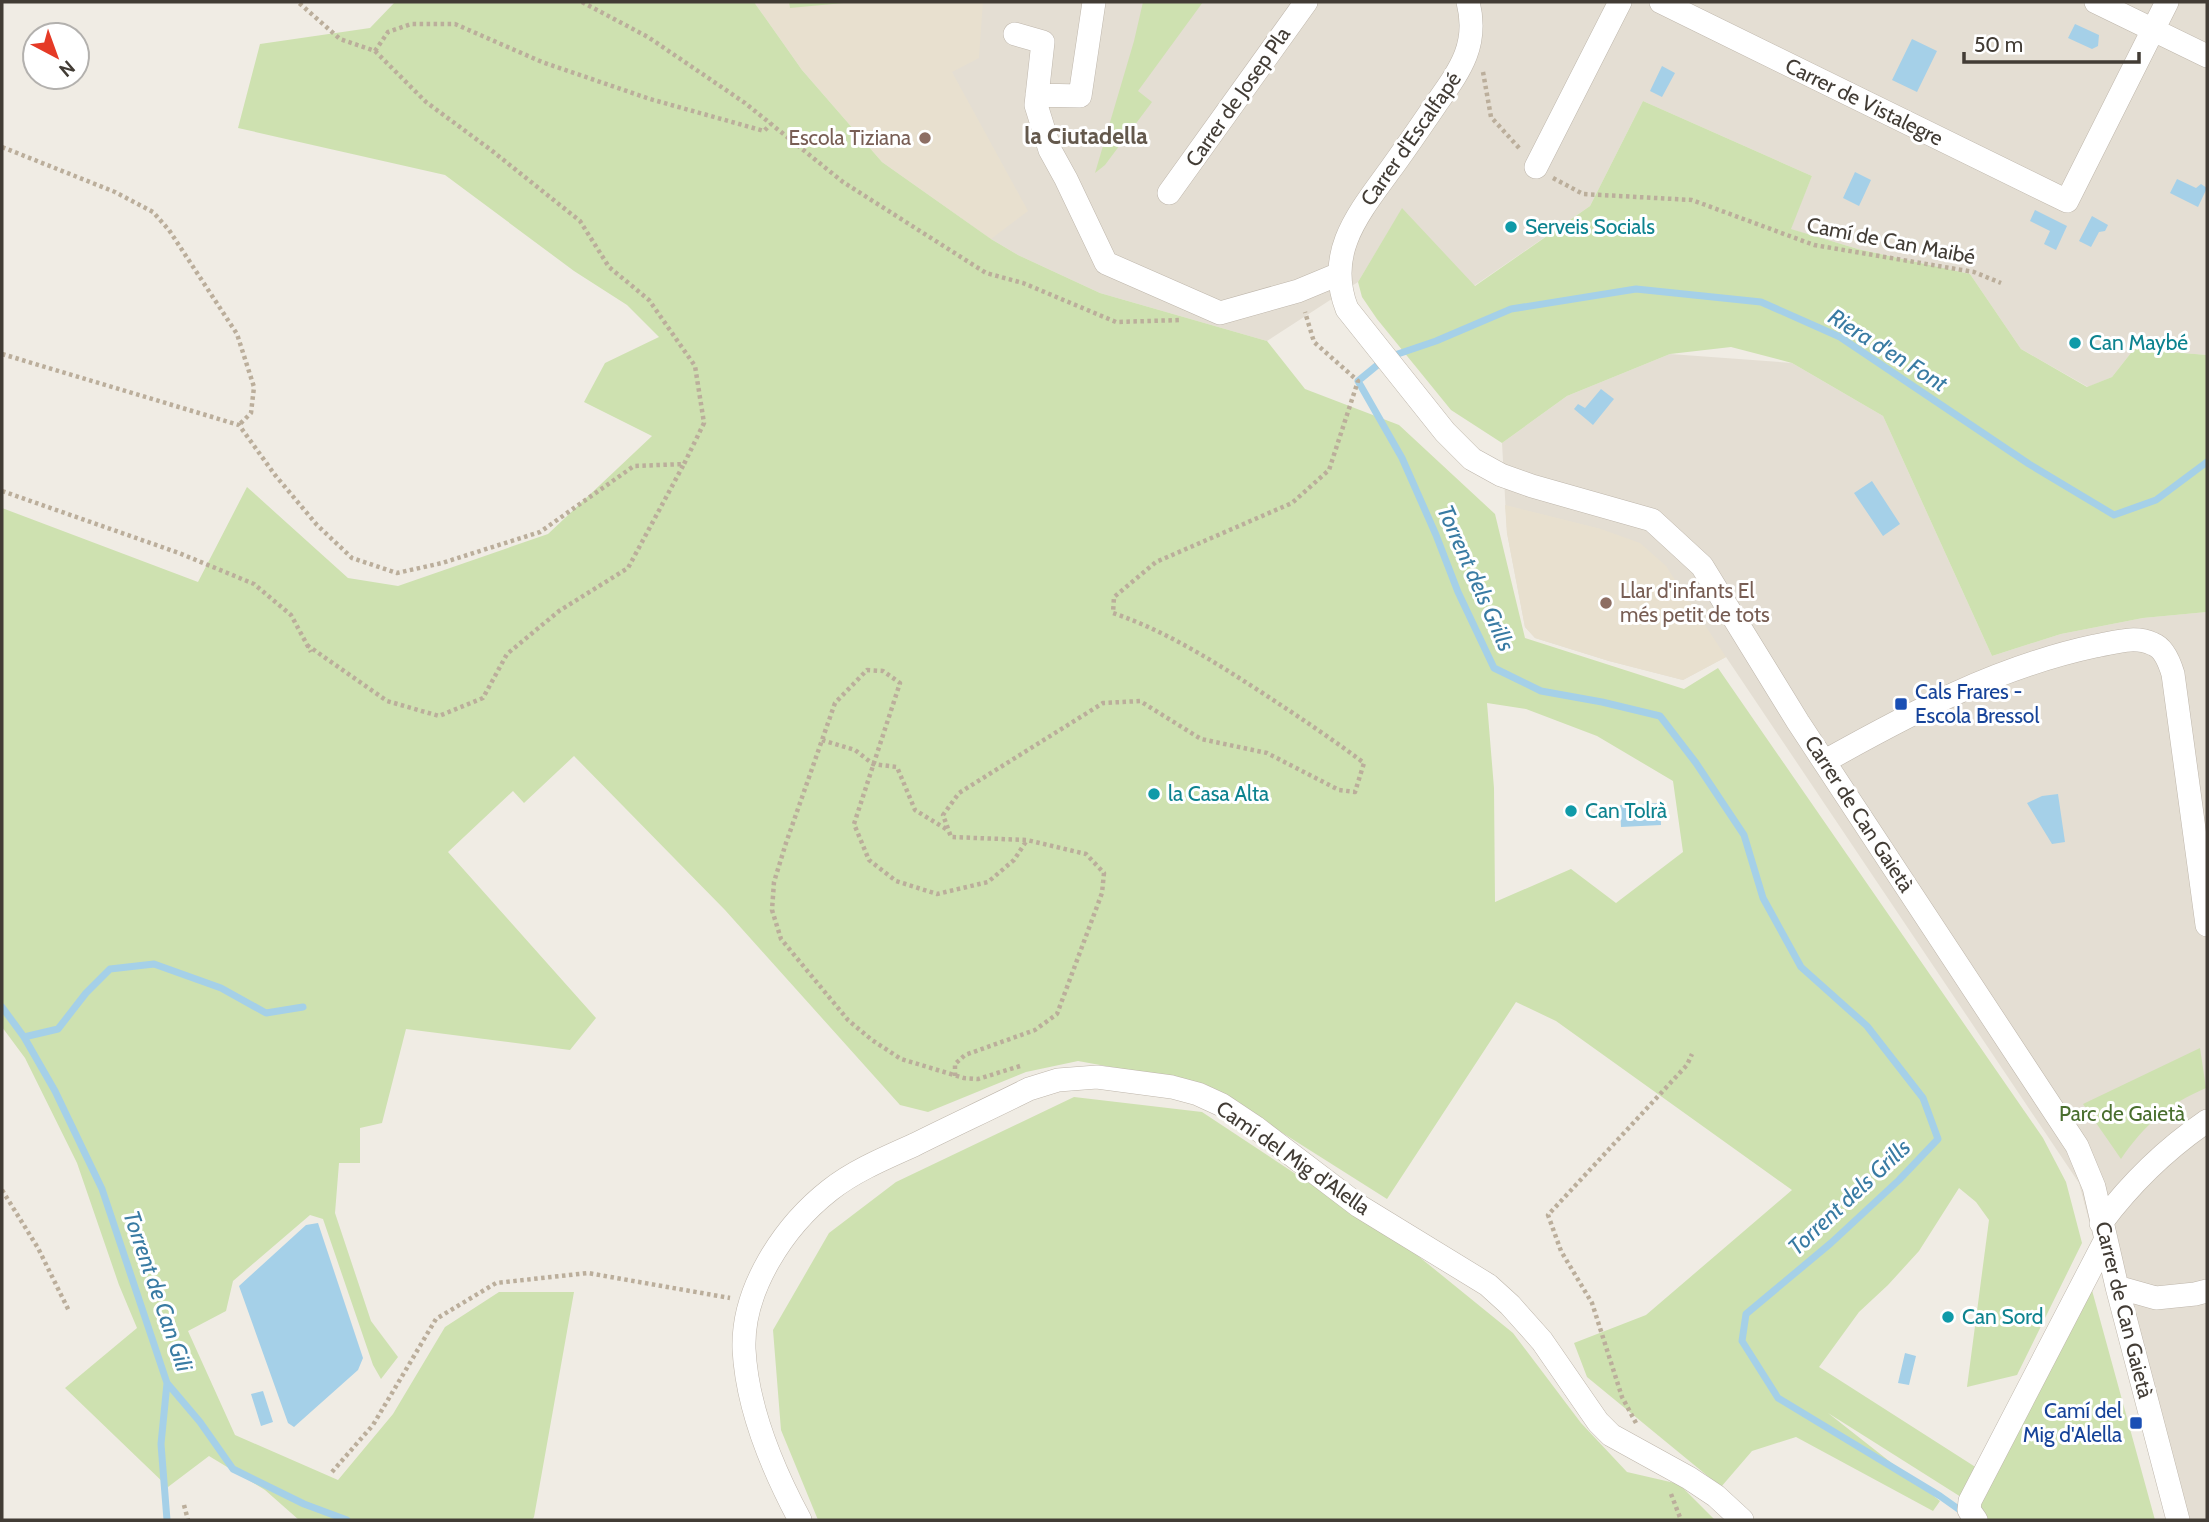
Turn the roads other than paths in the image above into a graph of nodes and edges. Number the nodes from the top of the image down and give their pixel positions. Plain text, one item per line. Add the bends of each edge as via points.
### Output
1 (1094, 2) edge
2 (1306, 2) edge
3 (1468, 2) edge
4 (1620, 2) edge
5 (1661, 2) edge
6 (2095, 2) edge
7 (2167, 2) edge
8 (2153, 31) junction
9 (1015, 34) dead end
10 (2207, 56) edge
11 (1037, 95) junction
12 (1536, 167) road end
13 (1170, 193) dead end
14 (1339, 274) junction
15 (1825, 761) junction
16 (2207, 925) edge
17 (2207, 1121) edge
18 (2104, 1231) junction
19 (2117, 1287) junction
20 (2207, 1291) edge
21 (800, 1520) edge
22 (1742, 1520) edge
23 (1976, 1520) edge
24 (2178, 1520) edge

1 - 11 street via 1080,96
2 - 13 street, Carrer de Josep Pla
3 - 14 street, Carrer d'Escalfapé via 1472,20 1460,71 1361,208 1343,247
4 - 12 street
5 - 8 street, Carrer de Vistalegre via 2067,201
6 - 8 street
7 - 8 street
8 - 10 street
9 - 11 street via 1043,42
11 - 14 street via 1050,150 1106,262 1220,313
14 - 15 street, Carrer de Can Gaietà via 1347,309 1472,458 1521,482 1652,520 1702,566
15 - 16 street via 1908,715 2015,669 2131,639 2155,644 2173,674
15 - 18 street, Carrer de Can Gaietà via 2077,1146
17 - 18 street via 2123,1194
18 - 19 street, Carrer de Can Gaietà
18 - 23 street via 1969,1500
19 - 20 street via 2156,1298
19 - 24 street, Carrer de Can Gaietà
21 - 22 street, Camí del Mig d'Alella via 767,1449 748,1382 744,1348 751,1302 783,1239 831,1189 865,1168 1029,1089 1097,1077 1198,1094 1222,1105 1359,1206 1488,1285 1542,1341 1611,1435 1716,1496

